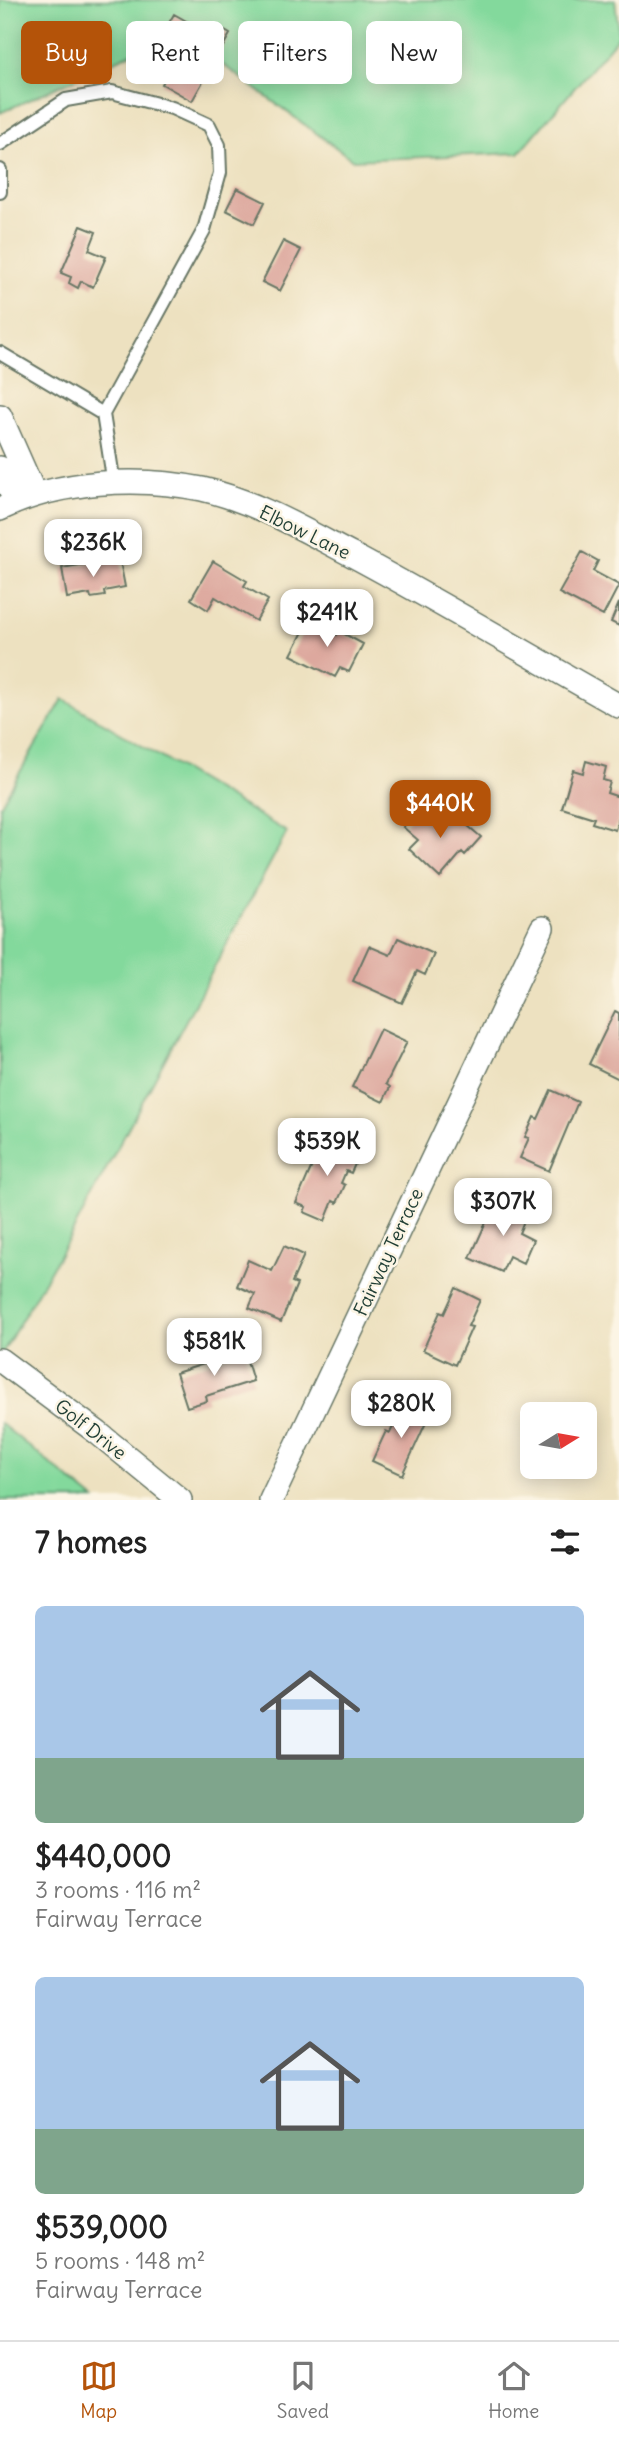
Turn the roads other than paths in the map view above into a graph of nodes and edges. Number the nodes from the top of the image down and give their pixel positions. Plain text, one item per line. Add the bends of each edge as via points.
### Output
1 (0, 144) edge
2 (0, 170) edge
3 (0, 192) edge
4 (0, 354) edge
5 (103, 414) junction
6 (0, 416) edge
7 (0, 468) edge
8 (114, 484) junction
9 (17, 501) edge
10 (619, 706) edge
11 (542, 928) dead end
12 (0, 1360) edge
13 (180, 1500) edge
14 (271, 1500) edge

1 - 5 lane via 66,100 112,92 172,108 209,125 219,145 220,173 204,230
2 - 3 lane
4 - 5 lane
5 - 8 lane
6 - 9 street
7 - 9 street
8 - 9 street, Elbow Lane via 52,489
8 - 10 street, Elbow Lane via 160,483 202,489 289,522
11 - 14 street, Fairway Terrace
12 - 13 street, Golf Drive

